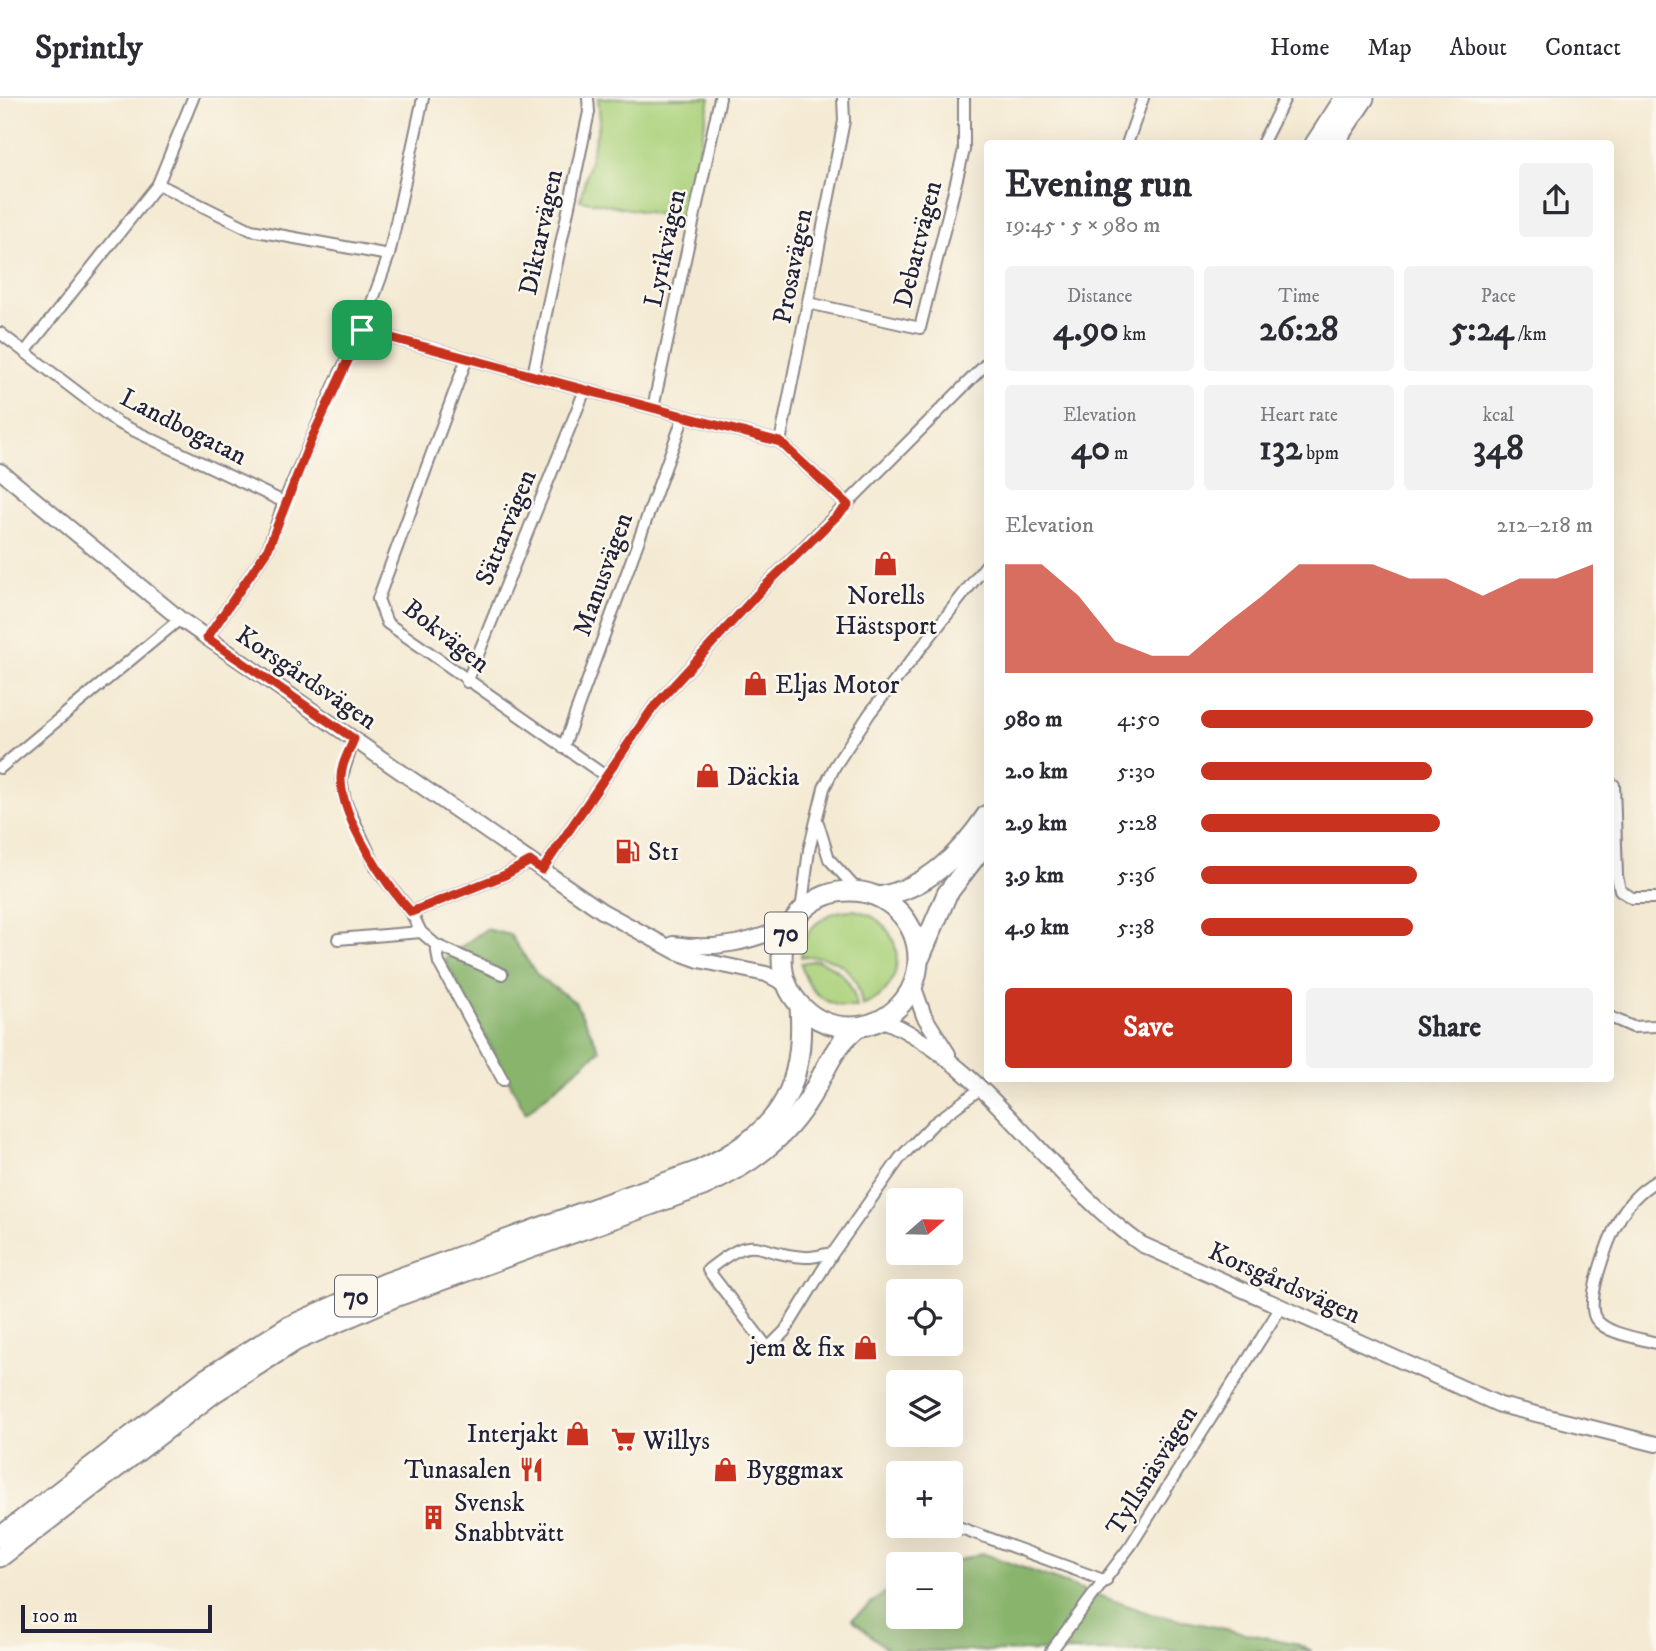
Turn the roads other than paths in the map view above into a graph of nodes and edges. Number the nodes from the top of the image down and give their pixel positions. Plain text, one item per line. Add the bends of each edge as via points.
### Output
1 (193, 98) edge
2 (423, 98) edge
3 (588, 98) edge
4 (720, 98) edge
5 (843, 98) edge
6 (964, 98) edge
7 (1143, 98) edge
8 (1285, 98) edge
9 (1345, 98) edge
10 (1364, 98) edge
11 (1128, 140) edge
12 (1264, 140) edge
13 (1318, 140) edge
14 (1337, 140) edge
15 (158, 184) junction
16 (389, 255) junction
17 (808, 303) junction
18 (362, 330) junction
19 (0, 333) edge
20 (25, 352) junction
21 (467, 358) junction
22 (984, 366) edge
23 (533, 375) junction
24 (585, 390) junction
25 (653, 408) junction
26 (684, 416) junction
27 (780, 442) junction
28 (0, 471) edge
29 (284, 502) junction
30 (848, 505) junction
31 (984, 568) edge
32 (180, 619) junction
33 (207, 638) junction
34 (467, 682) junction
35 (354, 739) junction
36 (563, 748) junction
37 (0, 768) edge
38 (604, 775) junction
39 (1614, 785) dead end
40 (817, 817) junction
41 (984, 819) edge
42 (984, 845) edge
43 (536, 866) junction
44 (858, 891) junction
45 (879, 897) junction
46 (1656, 898) edge
47 (411, 912) junction
48 (796, 918) junction
49 (421, 932) junction
50 (338, 939) dead end
51 (653, 941) junction
52 (436, 945) junction
53 (918, 962) junction
54 (502, 974) dead end
55 (786, 984) junction
56 (913, 985) junction
57 (800, 1006) junction
58 (1614, 1019) edge
59 (881, 1020) junction
60 (1656, 1026) edge
61 (858, 1027) junction
62 (955, 1064) junction
63 (503, 1080) dead end
64 (980, 1089) junction
65 (1656, 1181) edge
66 (833, 1253) junction
67 (1281, 1307) junction
68 (1656, 1343) edge
69 (1656, 1444) edge
70 (963, 1529) edge
71 (0, 1537) edge
72 (0, 1556) edge
73 (1106, 1581) junction
74 (1051, 1651) edge

1 - 15 street
2 - 16 street
3 - 23 street, Diktarvägen via 589,112
4 - 25 street, Lyrikvägen
5 - 17 street, Prosavägen via 844,121
6 - 17 street, Debattvägen via 964,150 920,328
7 - 11 street
8 - 12 street
9 - 13 highway
10 - 14 highway
15 - 16 street via 251,230
15 - 20 street
16 - 18 street
17 - 27 street, Prosavägen
18 - 21 street
18 - 29 street
19 - 20 street, Landbogatan
20 - 29 street, Landbogatan via 118,423
21 - 23 street
21 - 34 street, Bokvägen via 378,599 387,623
22 - 30 street
23 - 24 street
24 - 25 street
24 - 34 street, Sättarvägen
25 - 26 street
26 - 27 street
26 - 36 street, Manusvägen
27 - 30 street
28 - 32 street, Korsgårdsvägen
29 - 33 street via 268,549
30 - 38 street via 763,588 652,709
31 - 40 street via 849,741 824,788
32 - 33 street, Korsgårdsvägen
32 - 37 street
33 - 35 street, Korsgårdsvägen
34 - 36 street, Bokvägen
35 - 43 street, Korsgårdsvägen
35 - 47 street via 341,779 345,801 377,870
36 - 38 street, Bokvägen
38 - 43 street
39 - 46 street via 1620,890 1632,898
40 - 44 street via 829,859
40 - 48 street
41 - 45 highway via 933,876 911,889
42 - 53 highway, 70 via 947,894
43 - 47 street
43 - 51 street, Korsgårdsvägen
44 - 45 highway, 70
44 - 48 highway, 70 via 827,894
45 - 53 highway, 70 via 905,919 915,939
47 - 49 street
48 - 51 street, Korsgårdsvägen via 730,945
48 - 55 highway, 70 via 782,954
49 - 50 street
49 - 52 street
51 - 55 street, Korsgårdsvägen via 699,960 754,971
52 - 54 street
52 - 63 street via 439,962
53 - 56 highway, 70
55 - 57 highway, 70
56 - 59 highway, 70 via 900,1005
56 - 62 street, Korsgårdsvägen via 924,1016
57 - 61 highway, 70 via 832,1025
57 - 71 highway, 70 via 801,1052 789,1095 773,1118 739,1149 698,1171 386,1283 288,1327 204,1380
58 - 60 street via 1633,1027
59 - 61 highway, 70
59 - 62 street, Korsgårdsvägen via 918,1036
61 - 72 highway, 70 via 837,1046 799,1114 746,1164 703,1186 392,1298 295,1341 215,1392
62 - 64 street, Korsgårdsvägen
64 - 66 street via 915,1140
64 - 67 street, Korsgårdsvägen via 1115,1225 1142,1244
65 - 68 street via 1642,1189 1619,1219 1591,1308 1597,1321 1615,1331
66 - 66 street via 785,1332 768,1348 708,1270 739,1248 756,1246 807,1258
67 - 69 street, Korsgårdsvägen via 1500,1405
67 - 73 street, Tyllsnäsvägen
70 - 73 street
73 - 74 street, Tyllsnäsvägen

